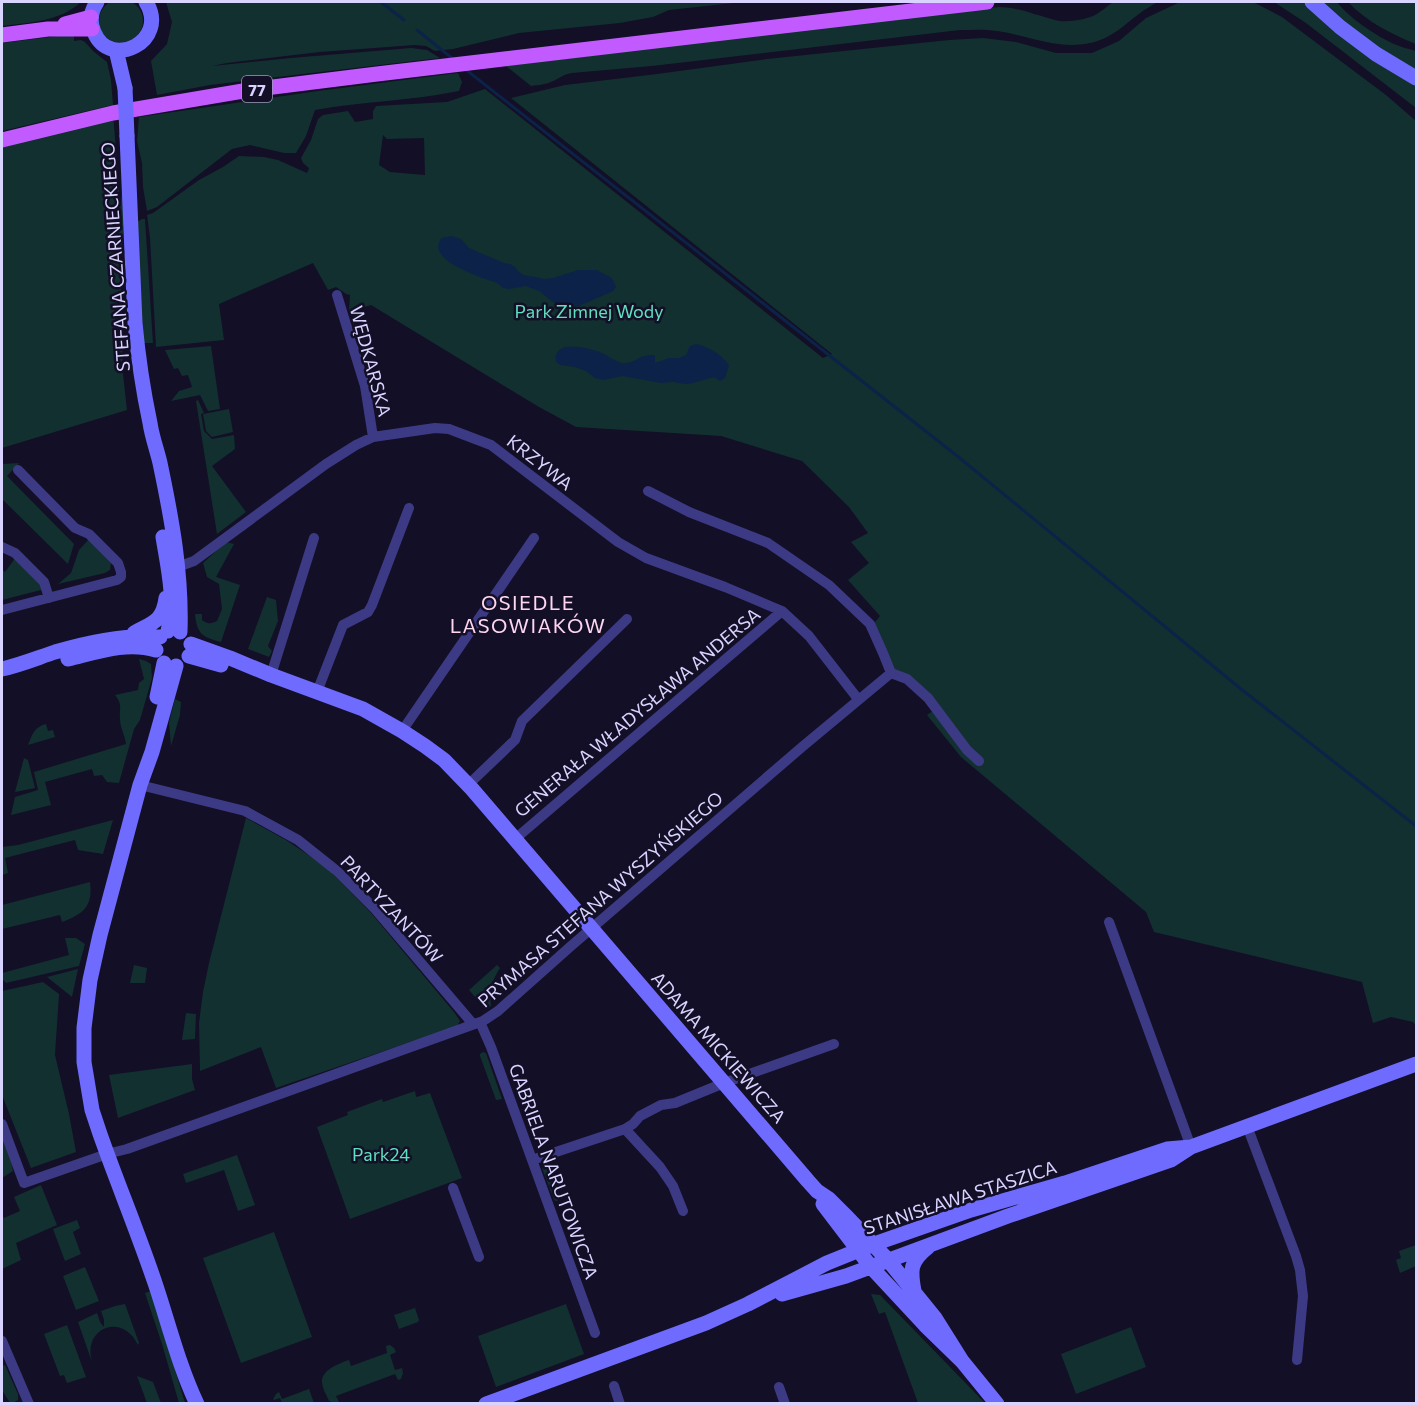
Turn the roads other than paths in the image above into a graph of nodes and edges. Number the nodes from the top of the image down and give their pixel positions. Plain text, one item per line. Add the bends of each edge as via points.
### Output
1 (97, 2) edge
2 (146, 2) edge
3 (987, 2) edge
4 (1312, 2) edge
5 (92, 23) junction
6 (2, 35) edge
7 (122, 50) junction
8 (1416, 78) edge
9 (2, 140) edge
10 (337, 295) dead end
11 (373, 436) junction
12 (18, 470) dead end
13 (648, 491) dead end
14 (409, 508) dead end
15 (314, 538) dead end
16 (534, 538) dead end
17 (2, 547) edge
18 (174, 573) junction
19 (49, 598) junction
20 (2, 610) edge
21 (782, 611) junction
22 (627, 619) dead end
23 (129, 636) junction
24 (167, 646) junction
25 (190, 650) junction
26 (2, 669) edge
27 (891, 673) junction
28 (271, 675) junction
29 (2, 677) edge
30 (317, 692) junction
31 (858, 699) junction
32 (402, 731) junction
33 (979, 761) dead end
34 (140, 785) junction
35 (468, 785) junction
36 (515, 839) junction
37 (1109, 922) dead end
38 (592, 928) junction
39 (476, 1023) junction
40 (834, 1044) dead end
41 (1416, 1064) edge
42 (724, 1083) junction
43 (2, 1124) edge
44 (1247, 1126) junction
45 (624, 1129) junction
46 (1191, 1147) junction
47 (107, 1154) junction
48 (532, 1160) junction
49 (453, 1188) dead end
50 (817, 1191) junction
51 (683, 1211) dead end
52 (839, 1226) junction
53 (874, 1244) junction
54 (932, 1244) junction
55 (858, 1251) junction
56 (479, 1257) dead end
57 (888, 1260) junction
58 (827, 1263) junction
59 (871, 1266) junction
60 (914, 1291) junction
61 (748, 1304) junction
62 (595, 1333) dead end
63 (2, 1341) edge
64 (1297, 1360) dead end
65 (962, 1361) junction
66 (614, 1386) dead end
67 (779, 1388) dead end
68 (191, 1396) edge
69 (27, 1403) edge
70 (197, 1404) edge
71 (486, 1404) edge
72 (620, 1404) edge
73 (785, 1404) edge
74 (998, 1404) edge

1 - 5 street
2 - 7 street via 152,18 146,38
3 - 9 main road, 77 via 303,83 94,117
4 - 8 street via 1376,54
5 - 6 main road
5 - 7 street via 101,43
7 - 18 street, STEFANA CZARNIECKIEGO, bridge via 135,323 150,424 152,469
10 - 11 street, WĘDKARSKA via 365,386
11 - 18 street, KRZYWA via 326,464
11 - 21 street, KRZYWA via 449,429 491,444 618,542 646,558
12 - 19 street via 75,528 89,534 118,562 121,572 117,580
13 - 27 street via 768,543 829,585 870,624
14 - 30 street via 372,605 368,612 343,625
15 - 28 street
16 - 32 street
17 - 19 street via 15,553 44,582
18 - 23 street via 160,616
18 - 24 street, STEFANA CZARNIECKIEGO
19 - 20 street
21 - 31 street, KRZYWA via 809,636
21 - 36 street, GENERAŁA WŁADYSŁAWA ANDERSA
22 - 35 street via 522,721 515,740
23 - 24 street via 147,636
23 - 26 street
24 - 25 street via 185,635
24 - 25 street via 181,664
24 - 29 street via 116,648
24 - 34 street, STEFANA CZARNIECKIEGO via 152,752
25 - 28 street, ADAMA MICKIEWICZA via 231,669
27 - 31 street, PRYMASA STEFANA WYSZYŃSKIEGO
27 - 33 street via 907,679 928,698
28 - 30 street, ADAMA MICKIEWICZA
30 - 32 street, ADAMA MICKIEWICZA via 363,709
31 - 38 street, PRYMASA STEFANA WYSZYŃSKIEGO
32 - 35 street, ADAMA MICKIEWICZA via 444,760
34 - 39 street, PARTYZANTÓW via 245,811 298,840 375,909
34 - 47 street, STEFANA CZARNIECKIEGO via 100,935 84,1028 87,1086
35 - 36 street, ADAMA MICKIEWICZA
36 - 38 street, ADAMA MICKIEWICZA
37 - 46 street
38 - 39 street, PRYMASA STEFANA WYSZYŃSKIEGO via 498,1011
38 - 42 street, ADAMA MICKIEWICZA
39 - 47 street, PRYMASA STEFANA WYSZYŃSKIEGO
39 - 48 street, GABRIELA NARUTOWICZA
40 - 42 street
41 - 44 street, STANISŁAWA STASZICA
42 - 45 street via 661,1105
42 - 50 street, ADAMA MICKIEWICZA
43 - 47 street, PRYMASA STEFANA WYSZYŃSKIEGO via 24,1183
44 - 46 street, STANISŁAWA STASZICA
44 - 64 street via 1300,1270 1303,1296
45 - 48 street
45 - 51 street via 660,1167
46 - 53 street, STANISŁAWA STASZICA via 1167,1149
46 - 54 street, STANISŁAWA STASZICA via 1170,1160
47 - 68 street, STEFANA CZARNIECKIEGO via 156,1285
48 - 62 street, GABRIELA NARUTOWICZA
49 - 56 street
50 - 52 street, ADAMA MICKIEWICZA
50 - 53 street, ADAMA MICKIEWICZA
52 - 55 street, ADAMA MICKIEWICZA
52 - 58 street via 841,1246
53 - 55 street, STANISŁAWA STASZICA
53 - 57 street, ADAMA MICKIEWICZA
54 - 57 street, STANISŁAWA STASZICA
54 - 60 street via 912,1267
55 - 58 street, STANISŁAWA STASZICA
55 - 59 street, ADAMA MICKIEWICZA
57 - 59 street, STANISŁAWA STASZICA
57 - 60 street, ADAMA MICKIEWICZA
58 - 61 street, STANISŁAWA STASZICA
59 - 61 street, STANISŁAWA STASZICA
59 - 65 street, ADAMA MICKIEWICZA
60 - 65 street, ADAMA MICKIEWICZA
61 - 71 street, STANISŁAWA STASZICA
63 - 69 street
65 - 74 street, ADAMA MICKIEWICZA
66 - 72 street
67 - 73 street
68 - 70 street, STEFANA CZARNIECKIEGO

